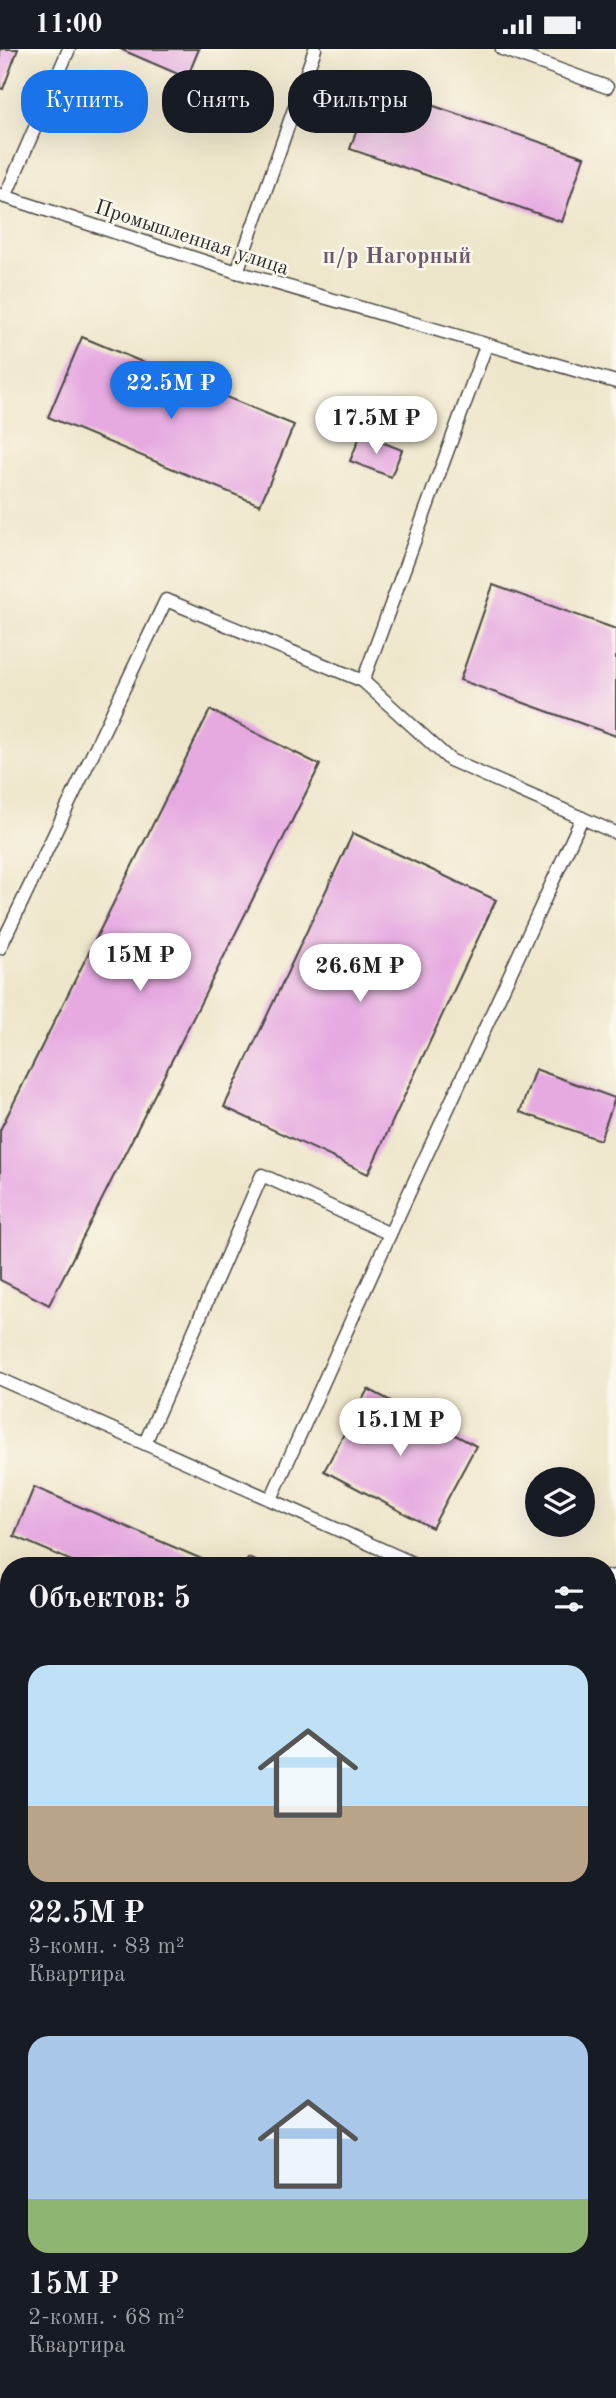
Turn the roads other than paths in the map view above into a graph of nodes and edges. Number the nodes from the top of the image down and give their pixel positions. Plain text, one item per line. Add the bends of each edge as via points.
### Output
1 (69, 49) edge
2 (315, 49) edge
3 (502, 49) edge
4 (607, 87) dead end
5 (3, 196) edge
6 (237, 272) junction
7 (486, 346) junction
8 (616, 382) edge
9 (363, 681) junction
10 (582, 818) junction
11 (616, 834) edge
12 (0, 948) edge
13 (390, 1234) junction
14 (0, 1379) edge
15 (145, 1443) junction
16 (271, 1499) junction
17 (399, 1557) edge

1 - 5 lane
2 - 6 lane
3 - 4 lane
5 - 6 lane, Промышленная улица
6 - 7 lane, Промышленная улица
7 - 8 lane, Промышленная улица
7 - 9 lane
9 - 10 lane via 450,760
9 - 12 lane via 166,600
10 - 11 lane
10 - 13 lane
13 - 15 lane via 262,1175
13 - 16 lane
14 - 15 lane
15 - 16 lane
16 - 17 lane

